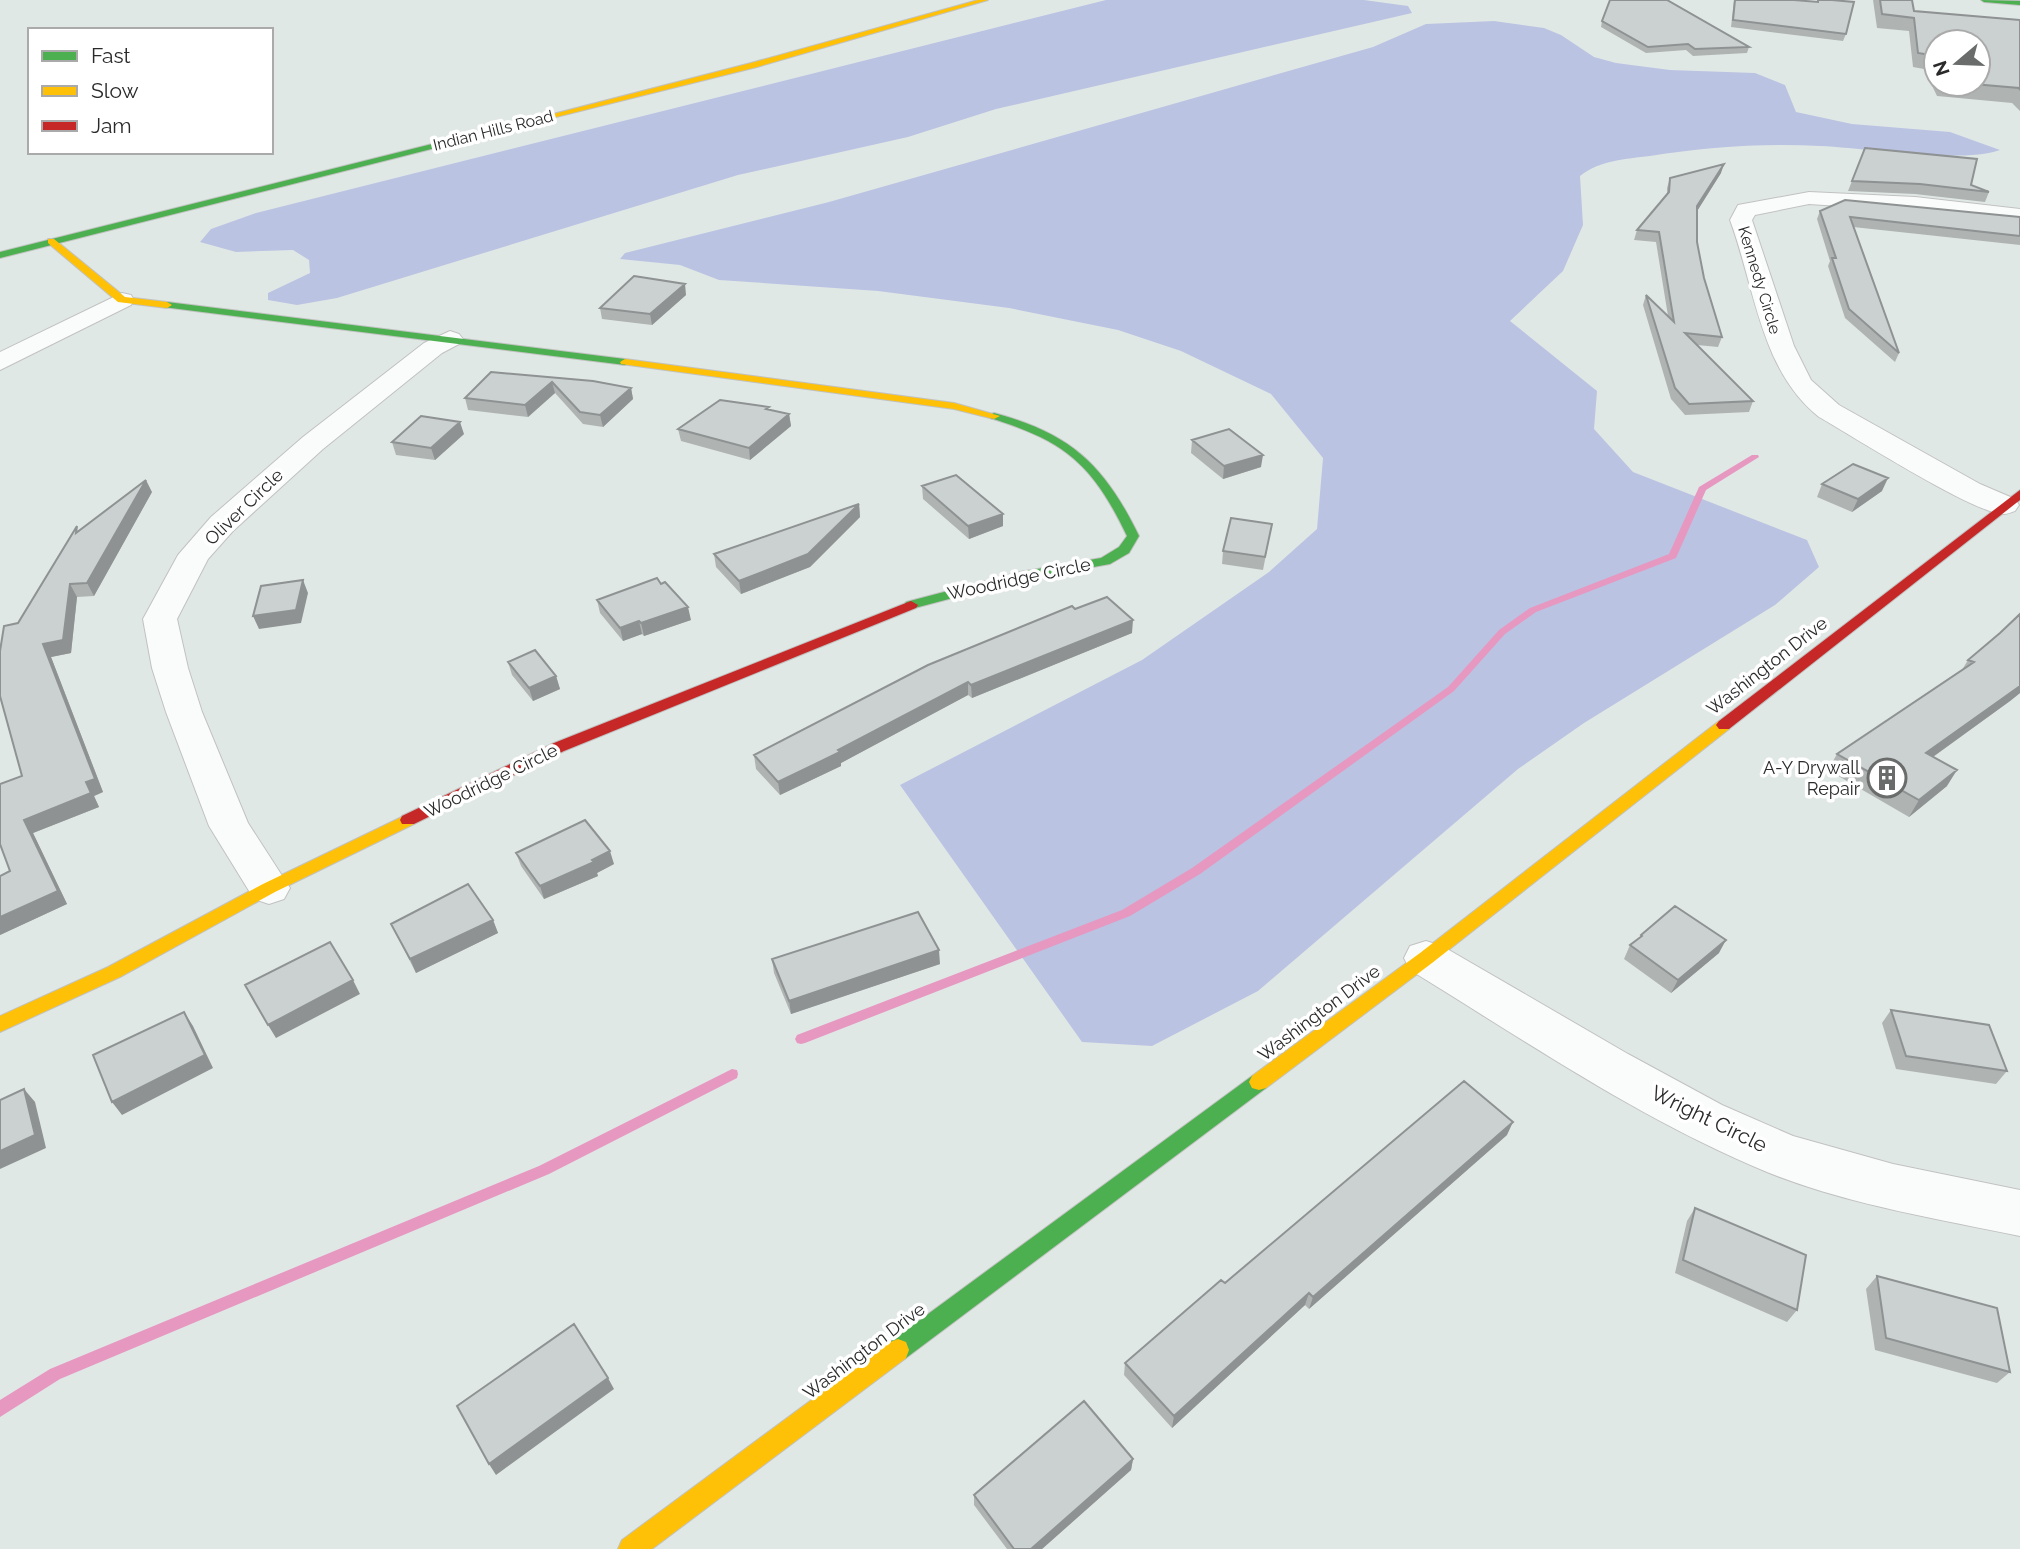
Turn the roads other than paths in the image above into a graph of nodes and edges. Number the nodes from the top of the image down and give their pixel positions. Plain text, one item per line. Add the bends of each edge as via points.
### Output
1 (985, 0) edge
2 (1984, 0) edge
3 (2020, 3) edge
4 (2020, 216) edge
5 (51, 241) junction
6 (0, 255) edge
7 (122, 300) junction
8 (450, 339) junction
9 (0, 362) edge
10 (2012, 499) edge
11 (269, 888) junction
12 (1426, 958) junction
13 (0, 1024) edge
14 (2020, 1213) edge
15 (631, 1549) edge

1 - 5 street, Indian Hills Road via 754,65
2 - 3 street
4 - 10 street, Kennedy Circle via 1809,198 1746,210 1741,220 1781,346 1811,396 1829,411 1969,490
5 - 6 street, Indian Hills Road
5 - 7 street
7 - 8 street, Woodridge Circle
7 - 9 street
8 - 11 street, Oliver Circle via 313,443 222,524 194,555 160,619 170,668 229,826
8 - 11 street, Woodridge Circle via 954,406 1012,418 1053,437 1088,462 1115,496 1133,536 1124,550 1105,561 925,599 733,676 559,747
10 - 12 street, Washington Drive
11 - 13 street, Woodridge Circle via 114,972
12 - 14 street, Wright Circle via 1705,1120 1785,1156 1893,1187
12 - 15 street, Washington Drive

